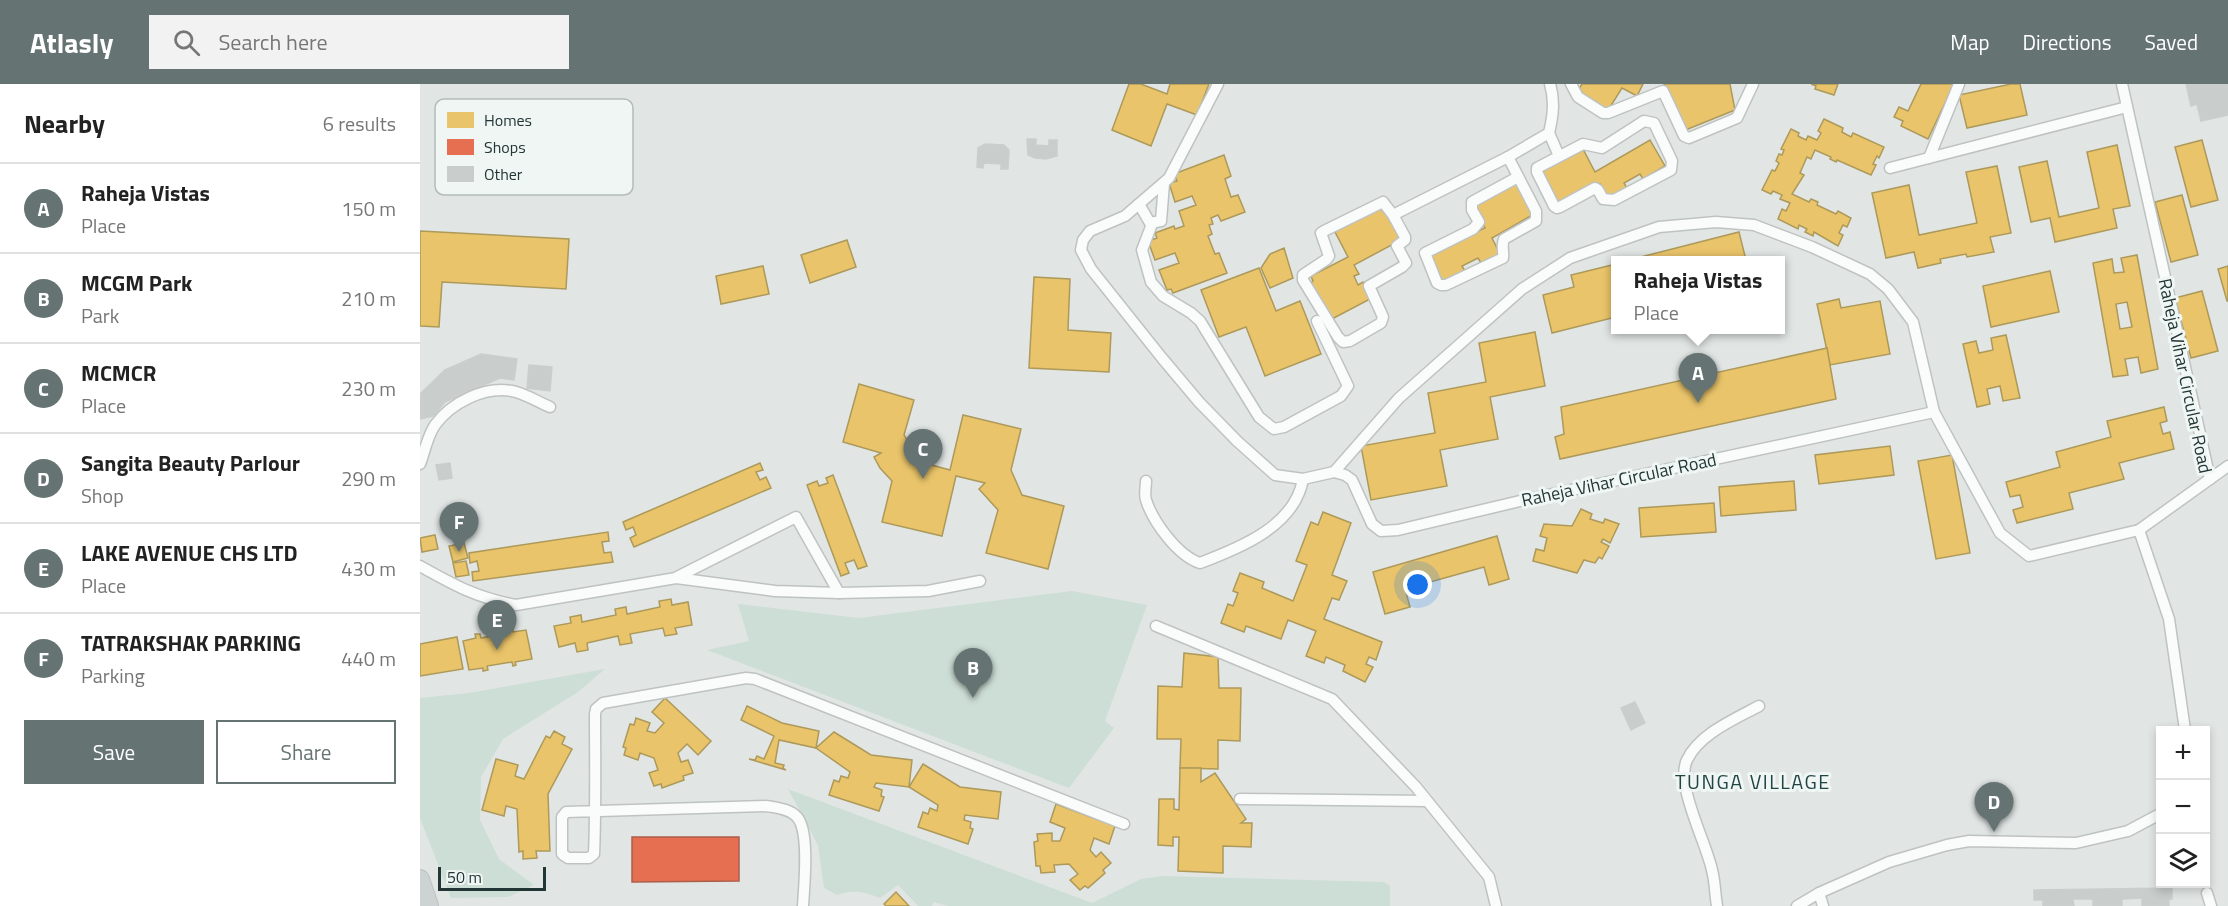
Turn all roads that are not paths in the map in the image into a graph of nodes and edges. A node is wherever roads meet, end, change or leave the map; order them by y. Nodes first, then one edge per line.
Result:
1 (1218, 84) edge
2 (1550, 84) edge
3 (1571, 84) edge
4 (1753, 84) edge
5 (1959, 84) edge
6 (2122, 84) edge
7 (2127, 107) junction
8 (1549, 133) junction
9 (1559, 156) junction
10 (1508, 157) junction
11 (1929, 158) junction
12 (1890, 168) dead end
13 (1518, 177) junction
14 (1164, 183) junction
15 (1139, 204) junction
16 (1393, 215) junction
17 (1152, 224) junction
18 (1317, 321) dead end
19 (550, 407) dead end
20 (1934, 412) junction
21 (420, 464) edge
22 (2228, 466) edge
23 (1334, 472) junction
24 (1303, 478) junction
25 (2210, 479) junction
26 (1146, 481) dead end
27 (2139, 530) junction
28 (420, 566) edge
29 (676, 578) junction
30 (981, 581) dead end
31 (839, 593) junction
32 (1156, 626) dead end
33 (1759, 706) dead end
34 (2184, 726) edge
35 (1240, 799) dead end
36 (1427, 801) junction
37 (595, 811) junction
38 (2156, 816) edge
39 (1124, 824) dead end
40 (420, 879) edge
41 (1819, 893) junction
42 (2207, 893) dead end
43 (429, 906) edge
44 (803, 906) edge
45 (1496, 906) edge
46 (1717, 906) edge
47 (1797, 906) edge
48 (1823, 906) edge
49 (2211, 906) edge

1 - 14 street
2 - 8 street
3 - 4 street
5 - 11 street
6 - 7 street, Raheja Vihar Circular Road
7 - 11 street
7 - 25 street, Raheja Vihar Circular Road
8 - 9 street
8 - 10 street
9 - 9 street
10 - 13 street
10 - 16 street
11 - 12 street
13 - 13 street
14 - 15 street
14 - 17 street
15 - 17 street
15 - 24 street
16 - 16 street
17 - 18 street
19 - 21 street
20 - 23 street, Raheja Vihar Circular Road
20 - 23 street, Raheja Vihar Circular Road
20 - 27 street, Raheja Vihar Circular Road
22 - 25 street
23 - 24 street
24 - 26 street
25 - 27 street, Raheja Vihar Circular Road
27 - 34 street
28 - 29 street
29 - 31 street
29 - 31 street
30 - 31 street
32 - 36 street
33 - 46 street
35 - 36 street
36 - 45 street
37 - 37 street
37 - 39 street
37 - 44 street
38 - 41 street
40 - 43 main road
41 - 47 street
41 - 48 street
42 - 49 street

